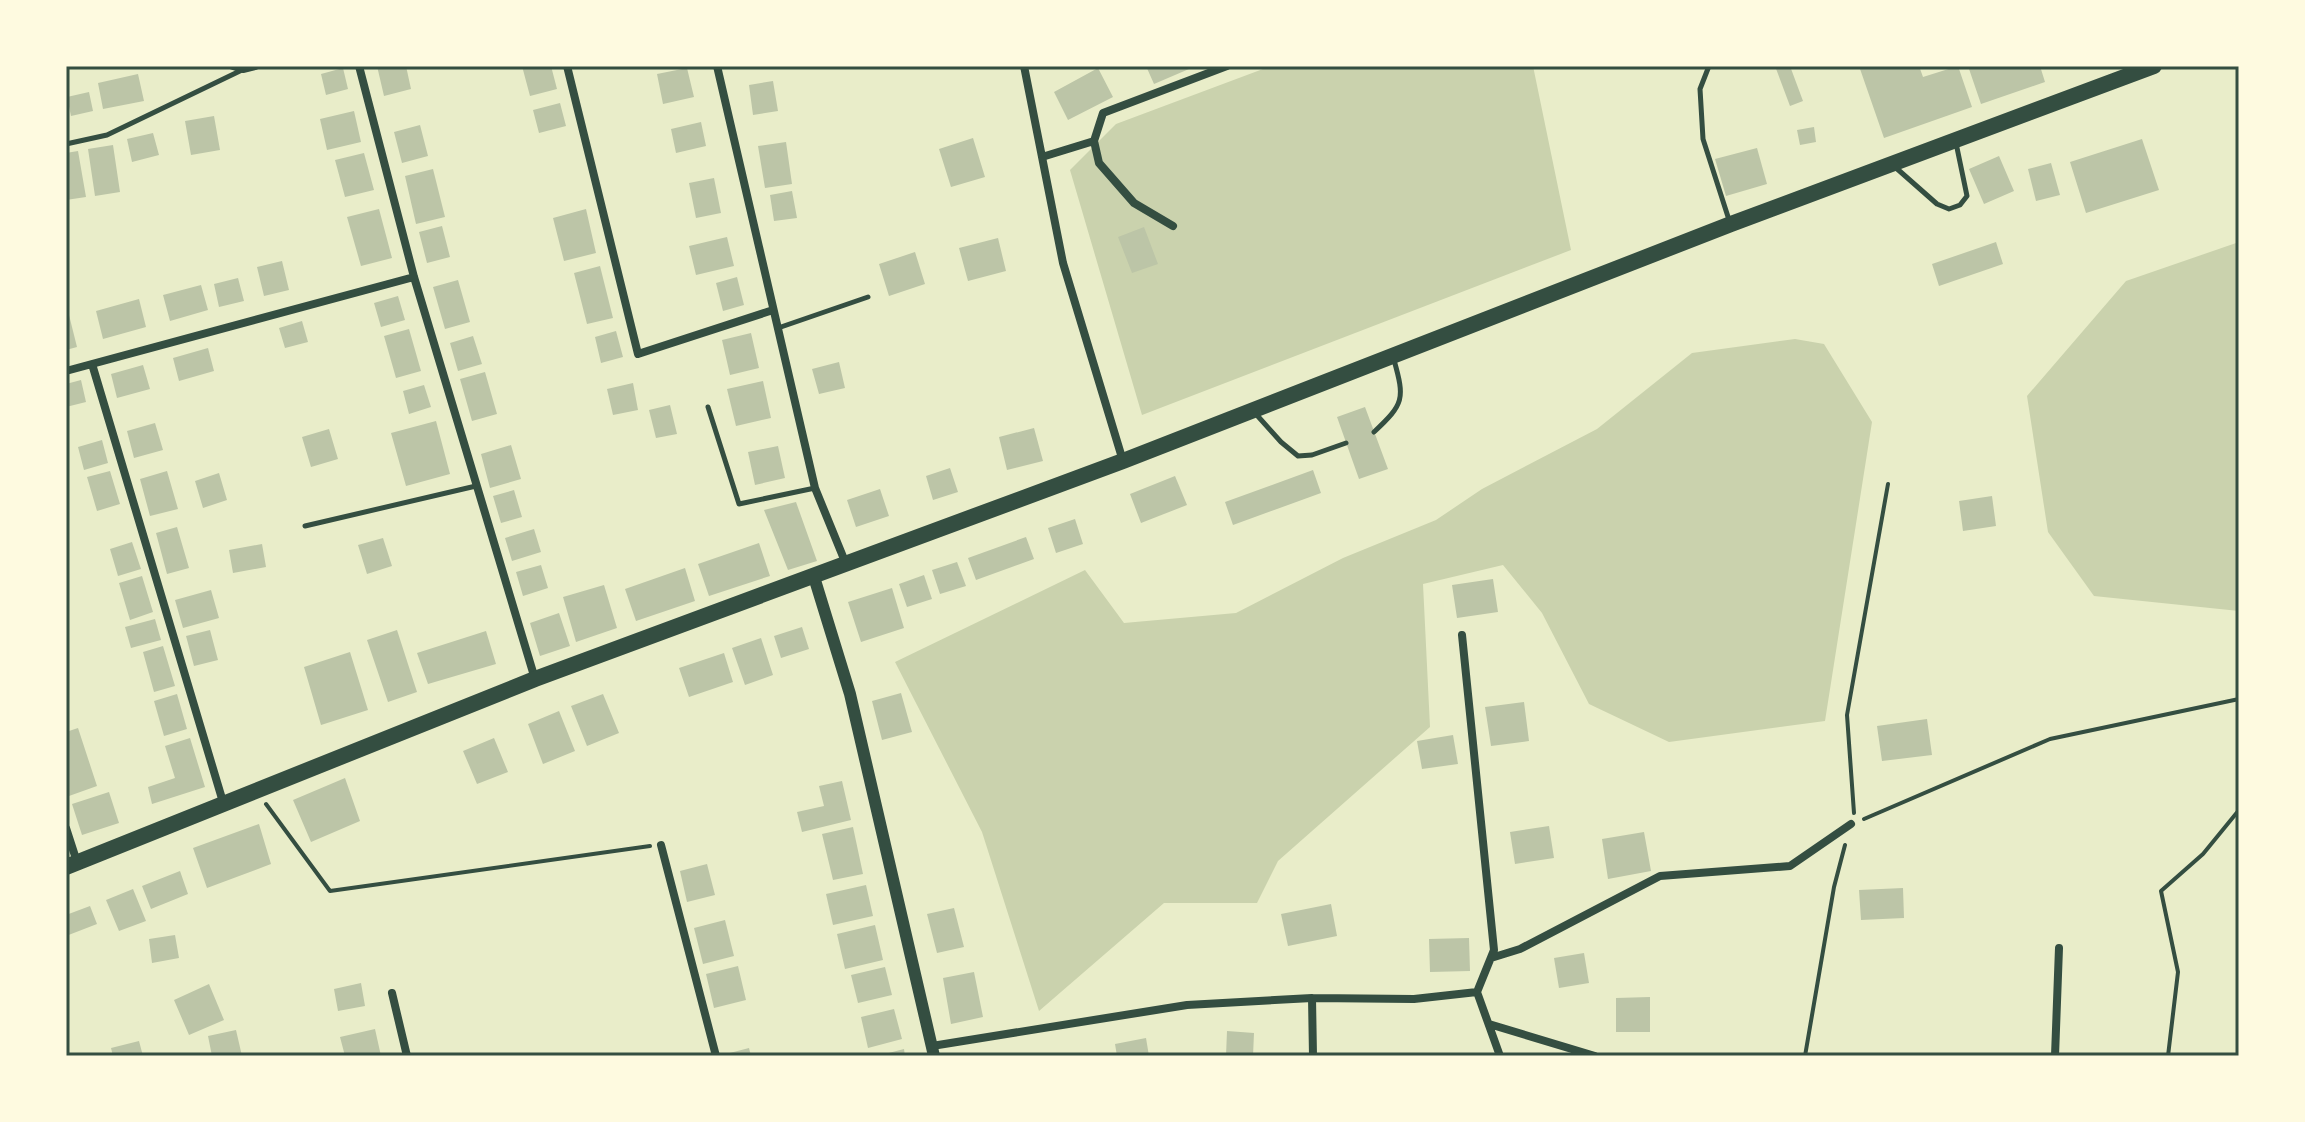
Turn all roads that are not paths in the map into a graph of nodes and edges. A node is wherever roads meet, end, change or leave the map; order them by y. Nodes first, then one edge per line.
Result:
1 (255, 66) edge
2 (359, 66) edge
3 (567, 66) edge
4 (717, 66) edge
5 (1024, 66) edge
6 (1227, 66) edge
7 (1709, 66) edge
8 (2154, 66) edge
9 (238, 68) edge
10 (1954, 139) junction
11 (1094, 141) junction
12 (66, 144) edge
13 (1042, 157) junction
14 (1890, 163) junction
15 (1731, 224) junction
16 (1173, 226) dead end
17 (414, 277) junction
18 (868, 297) dead end
19 (773, 310) junction
20 (778, 328) junction
21 (1393, 355) junction
22 (92, 364) junction
23 (66, 371) edge
24 (708, 407) dead end
25 (1253, 410) junction
26 (1374, 432) dead end
27 (1346, 443) dead end
28 (1123, 461) junction
29 (476, 486) junction
30 (815, 488) junction
31 (305, 526) dead end
32 (846, 564) junction
33 (814, 577) junction
34 (1462, 635) dead end
35 (535, 679) junction
36 (223, 802) junction
37 (1851, 824) road end
38 (66, 828) edge
39 (661, 845) road end
40 (72, 865) edge
41 (2059, 948) dead end
42 (1491, 958) junction
43 (1477, 992) junction
44 (392, 993) dead end
45 (1312, 998) junction
46 (1489, 1024) junction
47 (933, 1051) edge
48 (407, 1056) edge
49 (716, 1056) edge
50 (1313, 1056) edge
51 (1500, 1056) edge
52 (1595, 1056) edge
53 (2055, 1056) edge

1 - 9 street
2 - 17 street
3 - 19 street
4 - 19 street
5 - 13 street
6 - 11 street
7 - 15 lane
8 - 10 highway
9 - 12 lane
10 - 14 highway
10 - 14 lane
11 - 13 street
11 - 16 street
13 - 28 street
14 - 15 highway
15 - 21 highway
17 - 22 street
17 - 29 street
18 - 20 lane
19 - 20 street
20 - 30 street
21 - 25 highway
21 - 26 lane
22 - 23 street
22 - 36 street
24 - 30 lane
25 - 27 lane
25 - 28 highway
28 - 32 highway
29 - 31 lane
29 - 35 street
30 - 32 street
32 - 33 highway
33 - 35 highway
33 - 47 street
34 - 42 street
35 - 36 highway
36 - 40 highway
37 - 42 street
38 - 40 street
39 - 49 street
41 - 53 street
42 - 43 street
43 - 45 street
43 - 46 street
44 - 48 street
45 - 47 street
45 - 50 street
46 - 51 street
46 - 52 street

